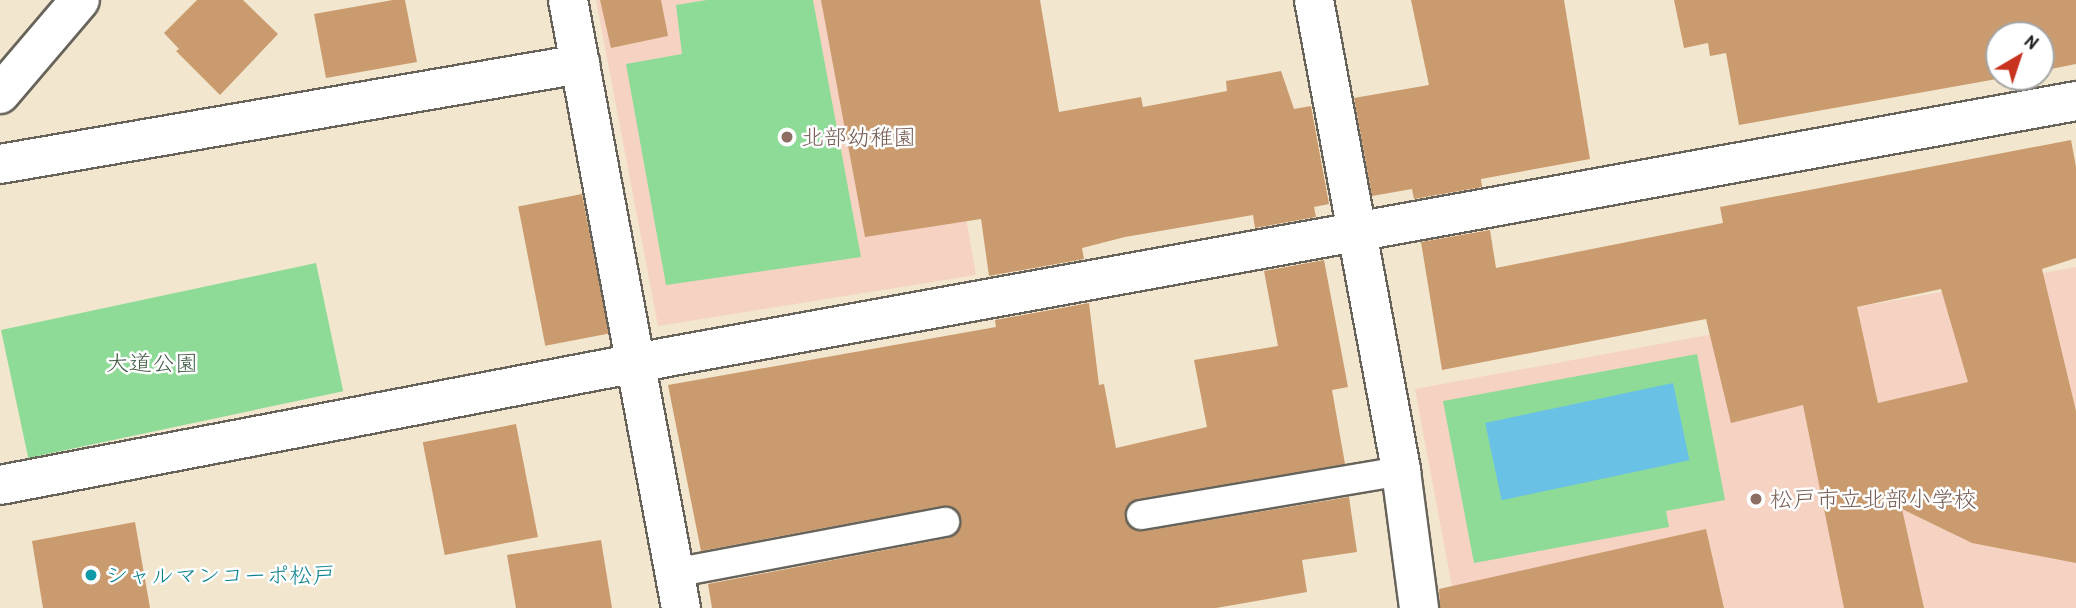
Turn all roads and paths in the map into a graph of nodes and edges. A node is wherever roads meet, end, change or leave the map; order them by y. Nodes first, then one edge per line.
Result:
1 (80, 0) edge
2 (568, 0) edge
3 (1314, 0) edge
4 (580, 64) junction
5 (0, 94) edge
6 (2076, 101) edge
7 (0, 164) edge
8 (1354, 235) junction
9 (638, 363) junction
10 (1401, 471) junction
11 (0, 485) edge
12 (1141, 515) dead end
13 (945, 522) dead end
14 (677, 590) edge
15 (1419, 608) edge

1 - 5 street
2 - 4 street
3 - 8 street
4 - 7 street
4 - 9 street
6 - 8 street
8 - 9 street
8 - 10 street
9 - 11 street
9 - 14 street
10 - 12 lane
10 - 15 street
13 - 14 lane

